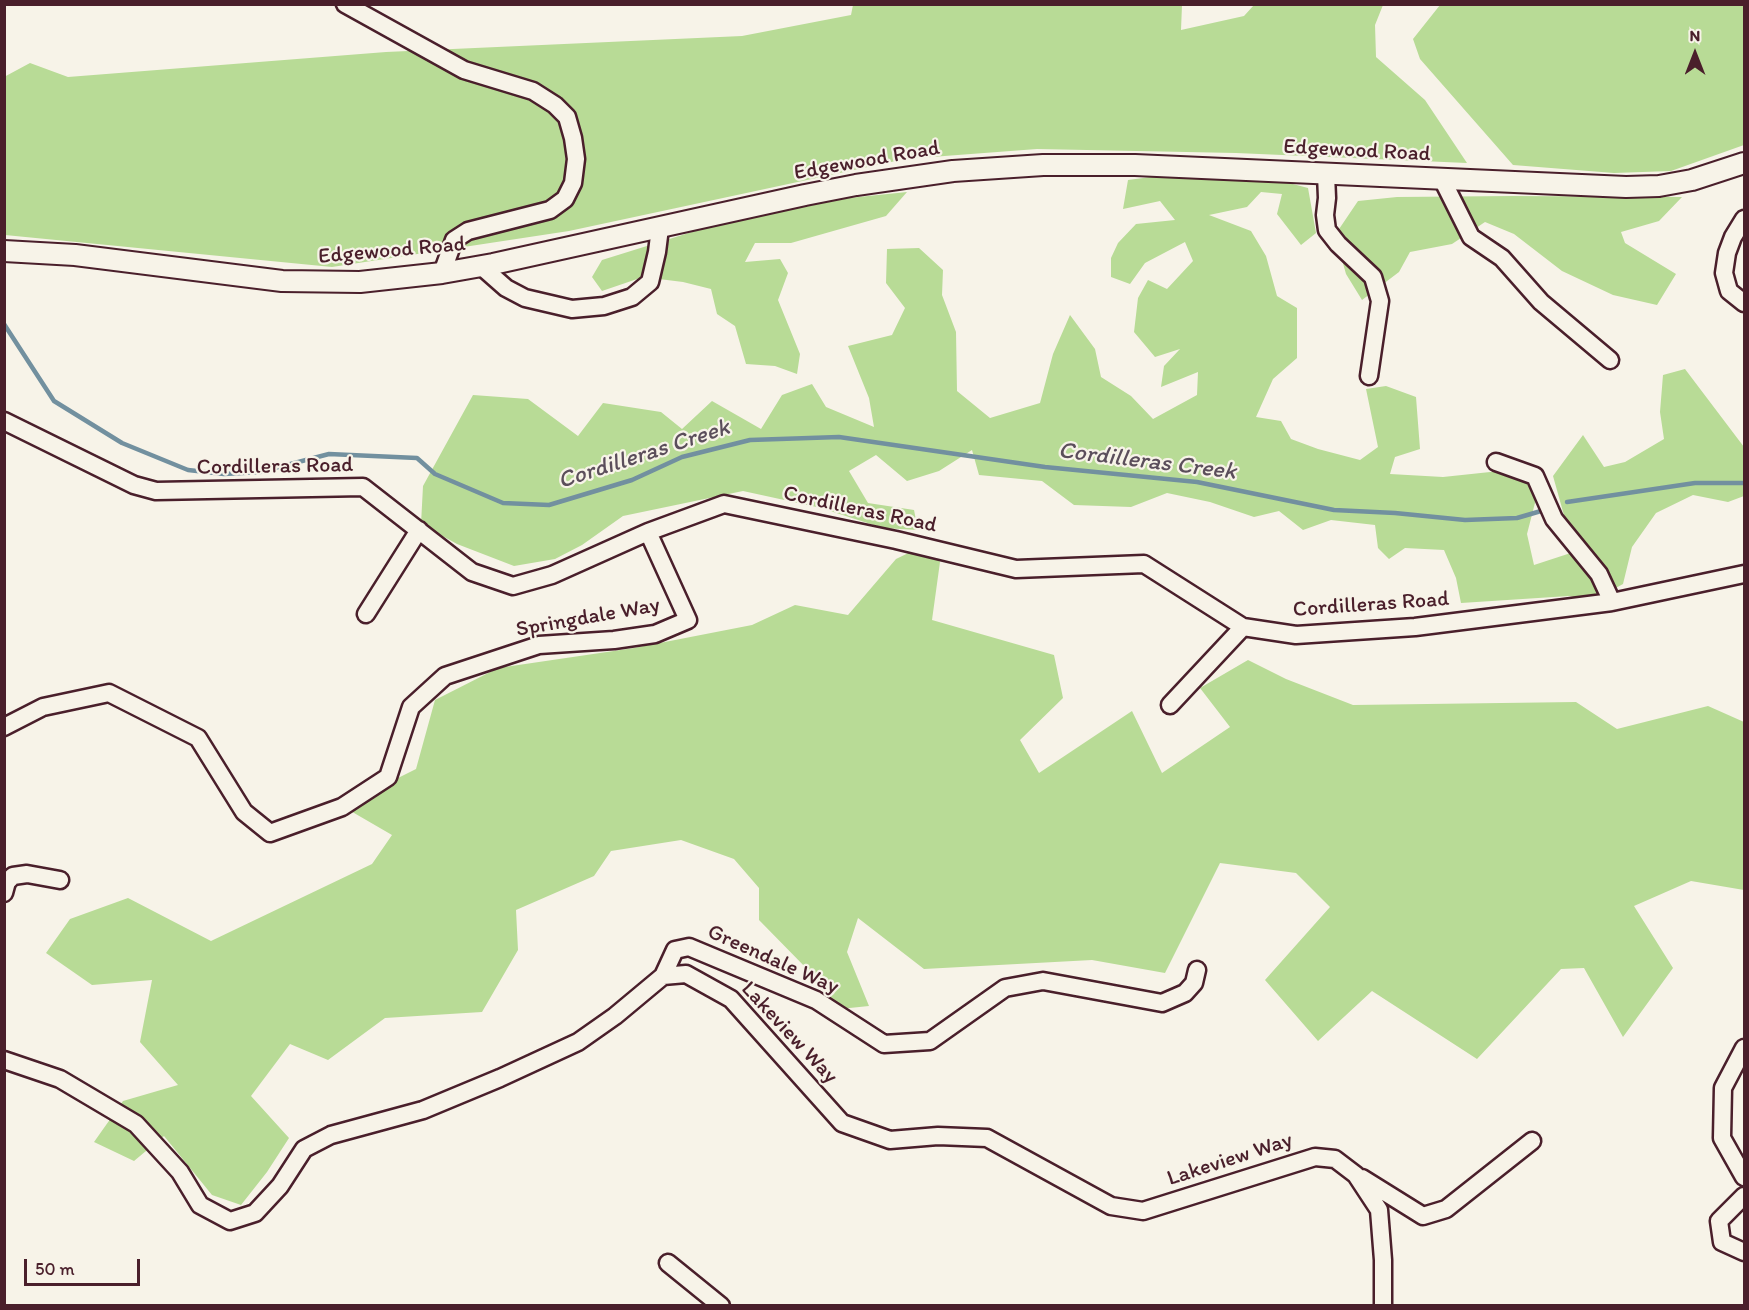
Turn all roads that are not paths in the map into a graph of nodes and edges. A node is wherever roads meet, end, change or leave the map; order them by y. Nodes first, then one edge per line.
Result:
1 (345, 4) edge
2 (1744, 163) edge
3 (1326, 174) junction
4 (1442, 179) junction
5 (1744, 219) edge
6 (660, 228) junction
7 (4, 251) edge
8 (481, 266) junction
9 (442, 273) junction
10 (1744, 303) edge
11 (1610, 360) dead end
12 (1368, 376) dead end
13 (4, 421) edge
14 (1496, 462) dead end
15 (419, 530) junction
16 (648, 532) junction
17 (1744, 574) edge
18 (1612, 602) junction
19 (366, 615) dead end
20 (1243, 627) junction
21 (1170, 705) dead end
22 (4, 727) edge
23 (60, 880) dead end
24 (4, 892) edge
25 (1197, 970) dead end
26 (663, 976) junction
27 (1744, 1048) edge
28 (4, 1060) edge
29 (1532, 1140) dead end
30 (1356, 1174) junction
31 (1744, 1177) edge
32 (1744, 1196) edge
33 (1744, 1252) edge
34 (668, 1263) dead end
35 (721, 1305) edge
36 (1383, 1305) edge

1 - 9 street
2 - 4 main road, Edgewood Road
3 - 4 main road, Edgewood Road
3 - 6 main road, Edgewood Road
3 - 12 street
4 - 11 street
5 - 10 street
6 - 8 main road, Edgewood Road
6 - 8 street
7 - 9 main road, Edgewood Road
8 - 9 main road, Edgewood Road
13 - 15 street, Cordilleras Road
14 - 18 street
15 - 16 street, Cordilleras Road
15 - 19 street
16 - 20 street, Cordilleras Road
16 - 22 street, Springdale Way
17 - 18 street, Cordilleras Road
18 - 20 street, Cordilleras Road
20 - 21 street
23 - 24 street
25 - 26 street, Greendale Way
26 - 28 street
26 - 30 street, Lakeview Way
27 - 31 street
29 - 30 street
30 - 36 street, Lakeview Way
32 - 33 street
34 - 35 street

